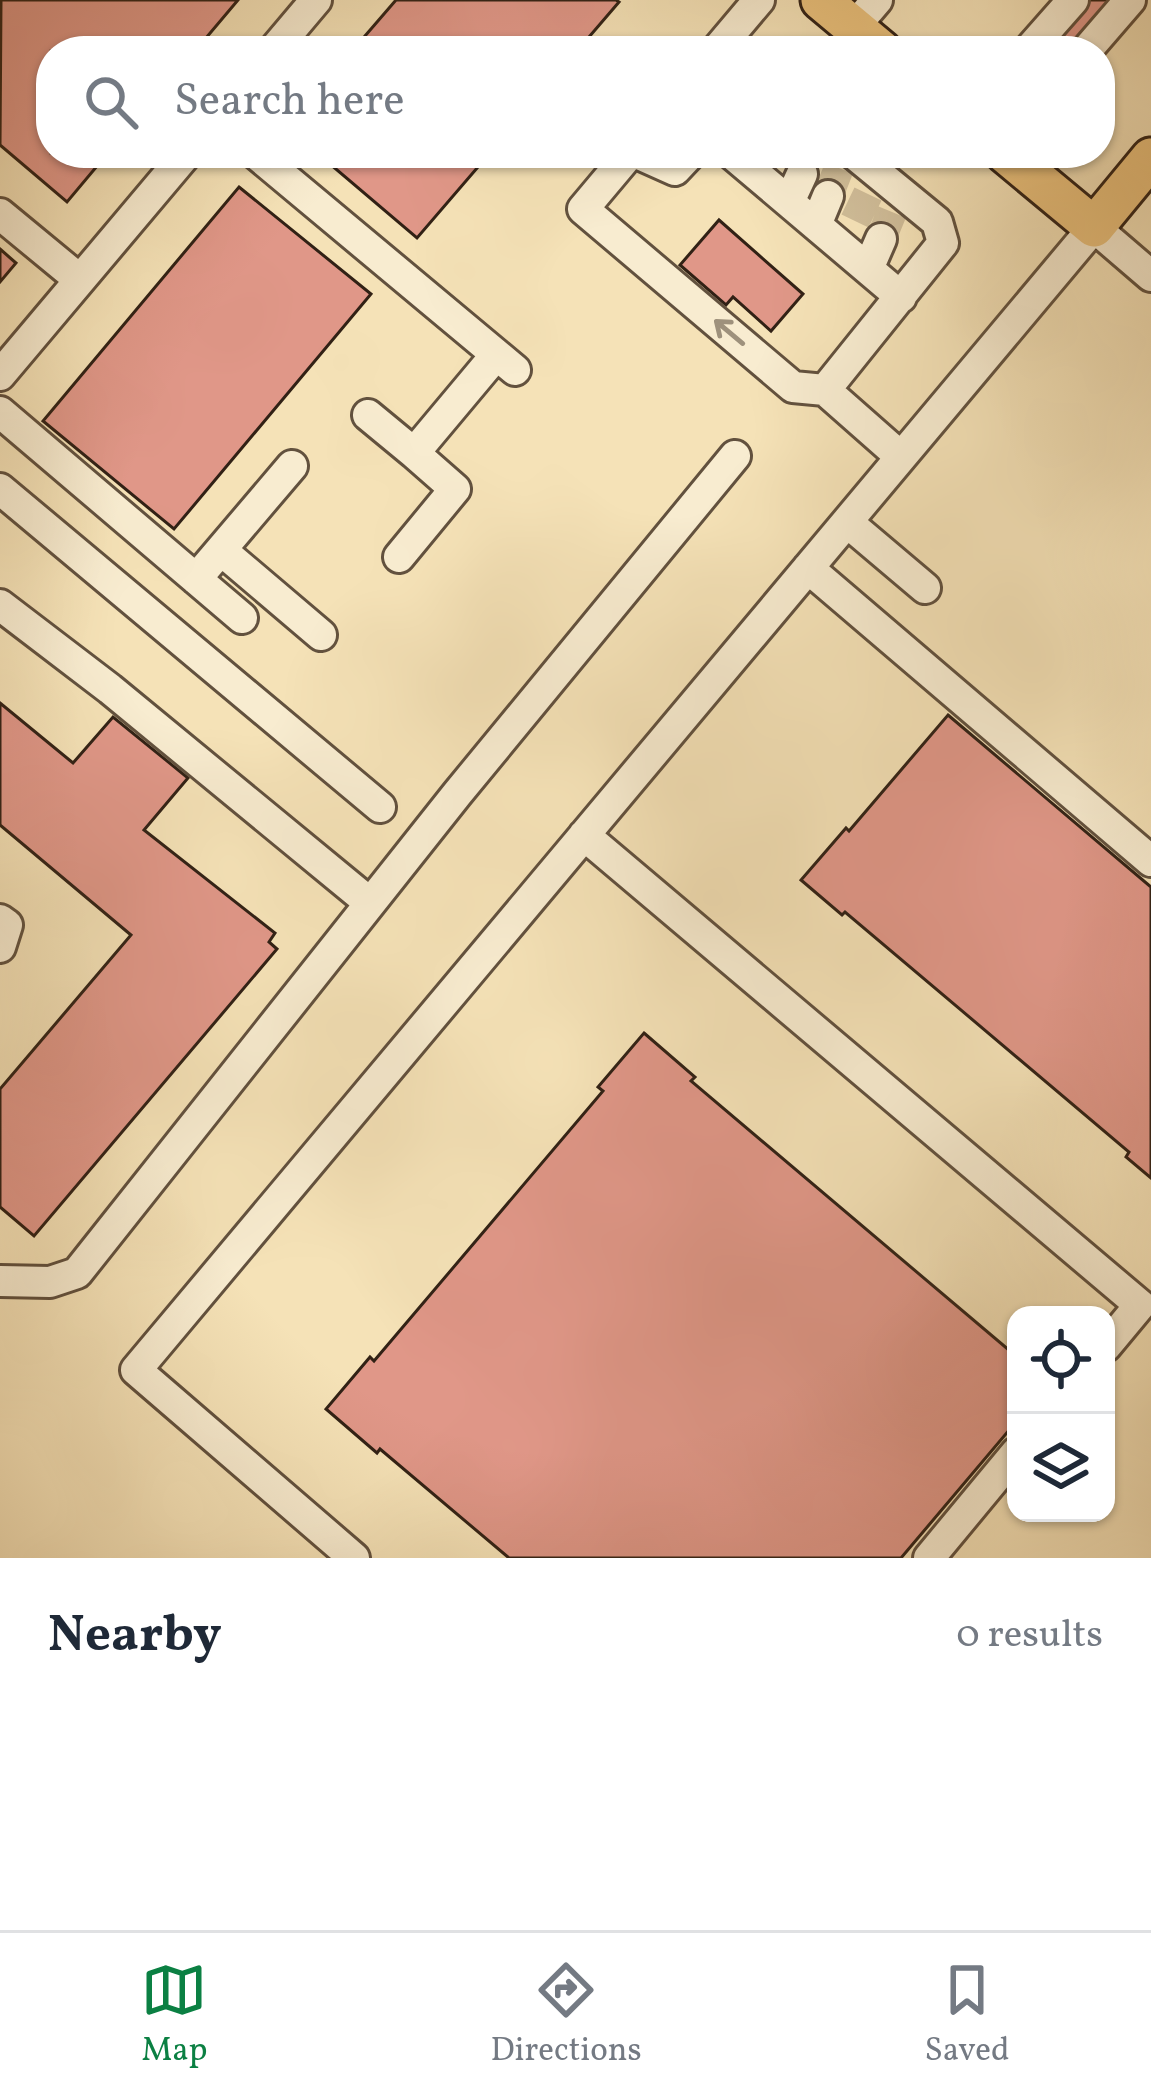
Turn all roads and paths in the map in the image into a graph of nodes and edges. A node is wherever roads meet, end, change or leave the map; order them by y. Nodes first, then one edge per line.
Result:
1 (316, 0) edge
2 (759, 0) edge
3 (821, 0) edge
4 (1073, 0) edge
5 (1130, 0) edge
6 (871, 26) edge
7 (286, 36) edge
8 (733, 36) edge
9 (1041, 36) edge
10 (1099, 36) edge
11 (1151, 158) edge
12 (174, 168) edge
13 (273, 168) edge
14 (620, 168) edge
15 (770, 168) edge
16 (842, 168) edge
17 (1024, 168) edge
18 (874, 211) junction
19 (0, 214) edge
20 (816, 225) junction
21 (1094, 227) junction
22 (1151, 276) edge
23 (80, 280) junction
24 (901, 297) junction
25 (0, 375) edge
26 (825, 390) junction
27 (0, 412) edge
28 (368, 415) dead end
29 (413, 453) junction
30 (736, 456) dead end
31 (902, 457) junction
32 (292, 466) dead end
33 (0, 489) edge
34 (847, 522) junction
35 (221, 550) junction
36 (399, 556) dead end
37 (808, 568) junction
38 (196, 579) junction
39 (925, 588) dead end
40 (0, 605) edge
41 (242, 618) dead end
42 (321, 635) dead end
43 (380, 807) dead end
44 (584, 835) junction
45 (1151, 861) edge
46 (370, 903) junction
47 (0, 920) edge
48 (0, 947) edge
49 (0, 1281) edge
50 (1146, 1298) edge
51 (1115, 1335) edge
52 (1007, 1465) edge
53 (354, 1558) edge
54 (929, 1558) edge

1 - 7 street
2 - 8 street
3 - 6 main road
4 - 9 street
5 - 10 street
11 - 21 main road
12 - 23 street
13 - 29 street
26 -> 14 street
15 - 20 street
16 - 18 street
16 - 20 street
17 - 21 main road
18 - 20 street
18 - 24 street
18 - 24 street
19 - 23 street
21 - 22 street
21 - 31 street
23 - 25 street
24 - 26 street
26 - 31 street
27 - 38 street
28 - 29 street
29 - 36 street
30 - 46 street
31 - 34 street
32 - 35 street
33 - 43 street
34 - 37 street
34 - 39 street
35 - 38 street
35 - 42 street
37 - 44 street
37 - 45 street
38 - 41 street
40 - 46 street
44 - 50 street
44 - 53 street
46 - 49 street
47 - 48 street
50 - 51 street
52 - 54 street

